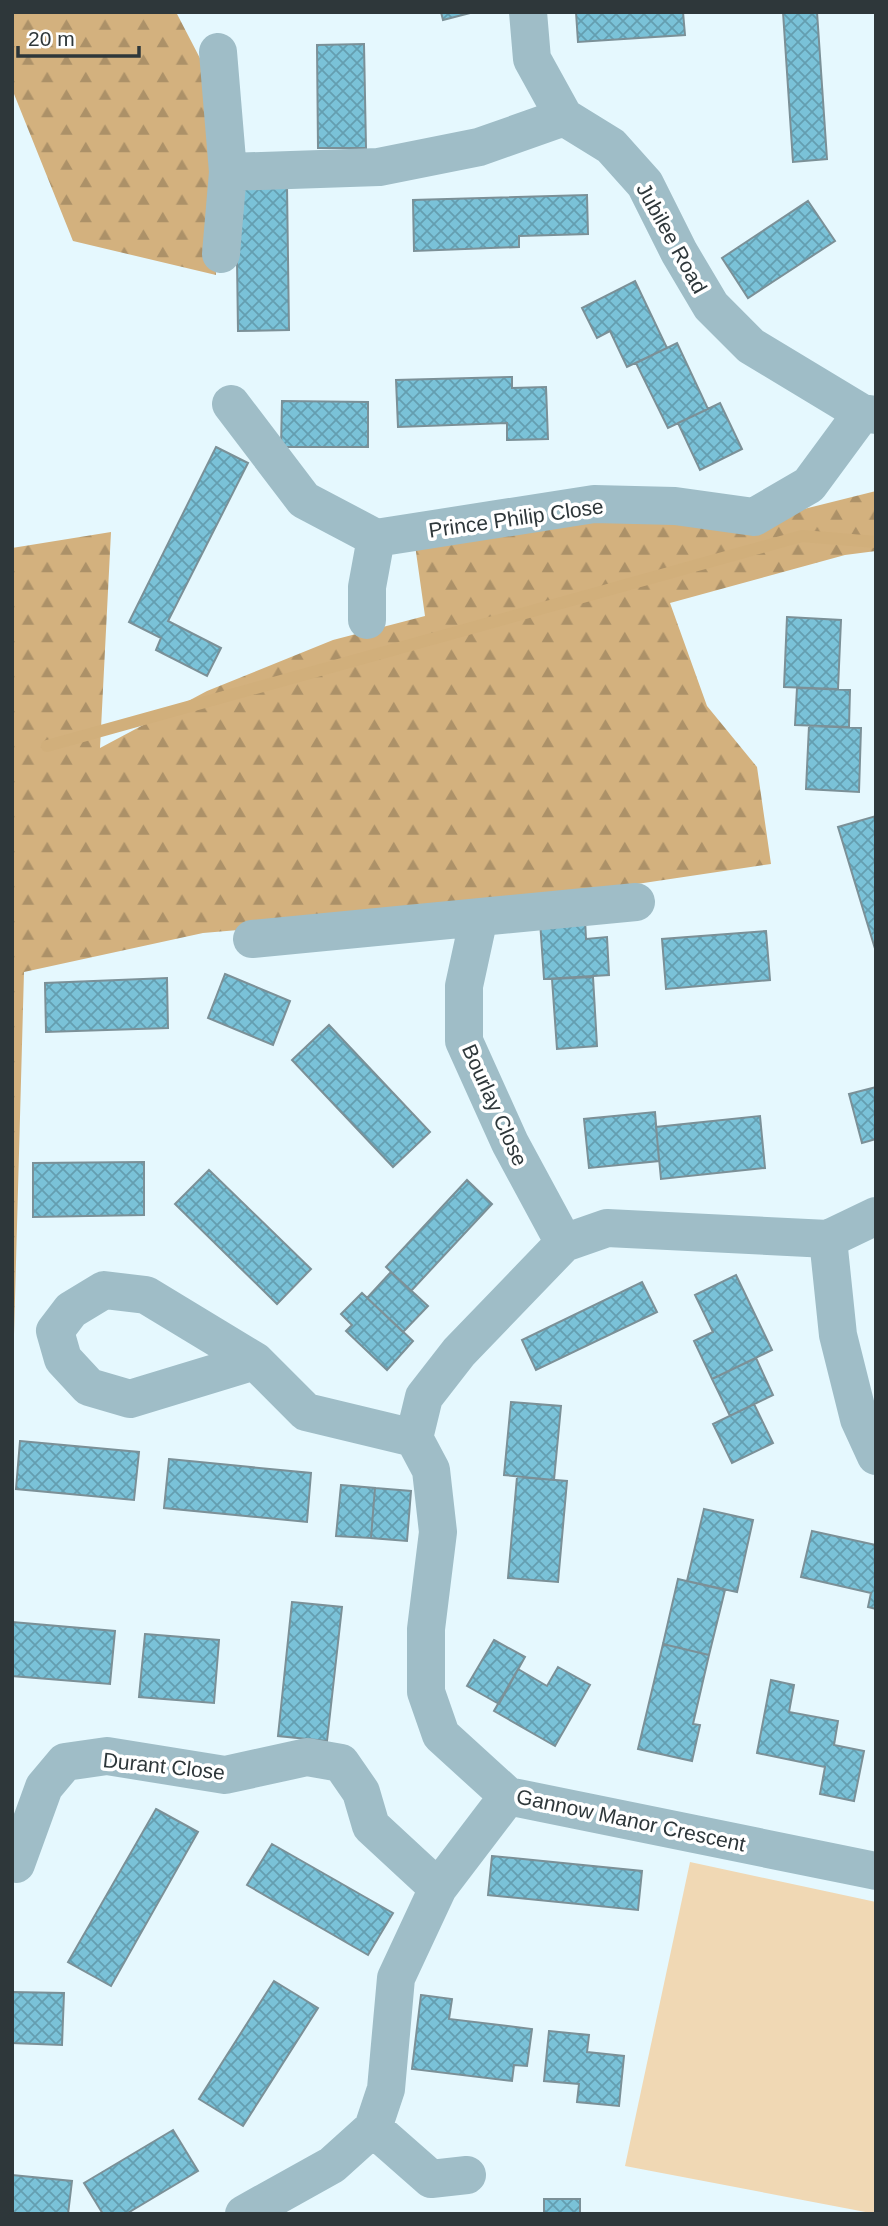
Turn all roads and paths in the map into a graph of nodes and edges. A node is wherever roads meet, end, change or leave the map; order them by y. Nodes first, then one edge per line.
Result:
1 (528, 12) edge
2 (218, 52) dead end
3 (564, 117) junction
4 (228, 172) junction
5 (221, 254) dead end
6 (231, 404) dead end
7 (869, 414) edge
8 (376, 538) junction
9 (367, 620) dead end
10 (636, 902) dead end
11 (479, 917) junction
12 (252, 939) dead end
13 (876, 1216) edge
14 (828, 1239) junction
15 (564, 1243) junction
16 (255, 1361) dead end
17 (414, 1438) junction
18 (876, 1456) edge
19 (508, 1796) junction
20 (16, 1864) dead end
21 (876, 1871) edge
22 (438, 1888) junction
23 (373, 2128) junction
24 (467, 2175) dead end
25 (244, 2214) edge

1 - 3 street
2 - 4 street
3 - 4 street
3 - 7 street, Jubilee Road
4 - 5 street
6 - 8 street
7 - 8 street, Prince Philip Close
8 - 9 street
10 - 11 street
11 - 12 street
11 - 15 street, Bourlay Close
13 - 14 street
14 - 15 street
14 - 18 street
15 - 17 street
16 - 17 street
17 - 19 street, Gannow Manor Crescent
19 - 21 street, Gannow Manor Crescent
19 - 22 street
20 - 22 street, Durant Close
22 - 23 street
23 - 24 street
23 - 25 street

